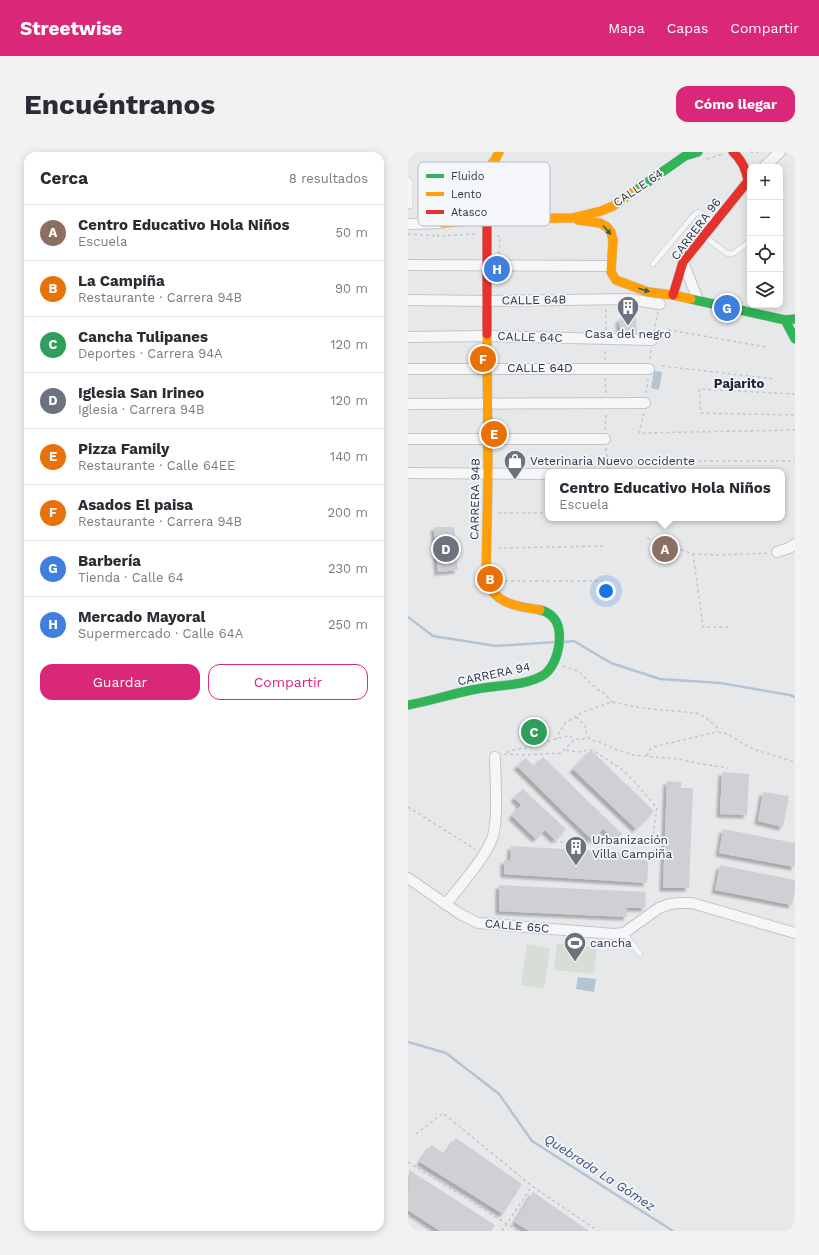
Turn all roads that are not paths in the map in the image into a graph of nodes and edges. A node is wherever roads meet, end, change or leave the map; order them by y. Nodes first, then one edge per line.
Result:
1 (500, 152) edge
2 (698, 152) edge
3 (780, 152) edge
4 (729, 153) edge
5 (494, 162) edge
6 (767, 164) edge
7 (747, 172) edge
8 (408, 180) edge
9 (747, 183) edge
10 (410, 206) dead end
11 (550, 218) edge
12 (572, 218) junction
13 (715, 223) junction
14 (408, 224) edge
15 (418, 224) edge
16 (487, 226) edge
17 (704, 236) junction
18 (747, 243) edge
19 (683, 262) junction
20 (653, 264) dead end
21 (408, 265) edge
22 (487, 265) junction
23 (606, 266) dead end
24 (673, 295) junction
25 (408, 300) edge
26 (698, 300) junction
27 (487, 301) junction
28 (660, 304) dead end
29 (795, 319) edge
30 (785, 320) junction
31 (408, 336) edge
32 (487, 336) junction
33 (795, 339) edge
34 (652, 340) dead end
35 (487, 368) junction
36 (408, 369) edge
37 (649, 369) dead end
38 (645, 403) dead end
39 (408, 404) edge
40 (488, 404) junction
41 (408, 439) edge
42 (488, 439) junction
43 (605, 439) dead end
44 (488, 473) junction
45 (408, 474) edge
46 (545, 474) edge
47 (795, 544) edge
48 (777, 552) road end
49 (557, 653) joint
50 (408, 705) edge
51 (495, 757) road end
52 (408, 878) edge
53 (446, 904) junction
54 (624, 932) junction
55 (795, 933) edge
56 (640, 954) dead end

1 - 5 street
2 - 12 street, CALLE 64
3 - 6 street
4 - 7 street
8 - 10 lane
9 - 13 street, CARRERA 96
11 - 12 street, CALLE 64
12 -> 24 street
13 - 17 street, CARRERA 96
13 - 20 lane
14 - 15 street, CALLE 64
16 - 22 street, CARRERA 94B
17 - 18 lane
17 - 19 street, CARRERA 96
19 - 24 street, CARRERA 96
19 - 26 street
21 - 22 street
22 - 23 street
22 - 27 street, CARRERA 94B
24 - 26 street
25 - 27 street, CALLE 64B
26 - 30 street
27 - 28 street, CALLE 64B
27 - 32 street, CARRERA 94B
29 - 30 street
30 - 33 street
31 - 32 street, CALLE 64C
32 - 34 street, CALLE 64C
32 - 35 street, CARRERA 94B
35 - 36 street, CALLE 64D
35 - 37 street, CALLE 64D
35 - 40 street, CARRERA 94B
38 - 40 street
39 - 40 street
40 - 42 street, CARRERA 94B
41 - 42 street
42 - 43 street
42 - 44 street, CARRERA 94B
44 - 45 street
44 - 46 street
44 - 49 street, CARRERA 94B
47 - 48 street
49 - 50 street, CARRERA 94
51 - 53 street
52 - 53 street, CALLE 65C
53 - 54 street, CALLE 65C
54 - 55 street
54 - 56 lane

